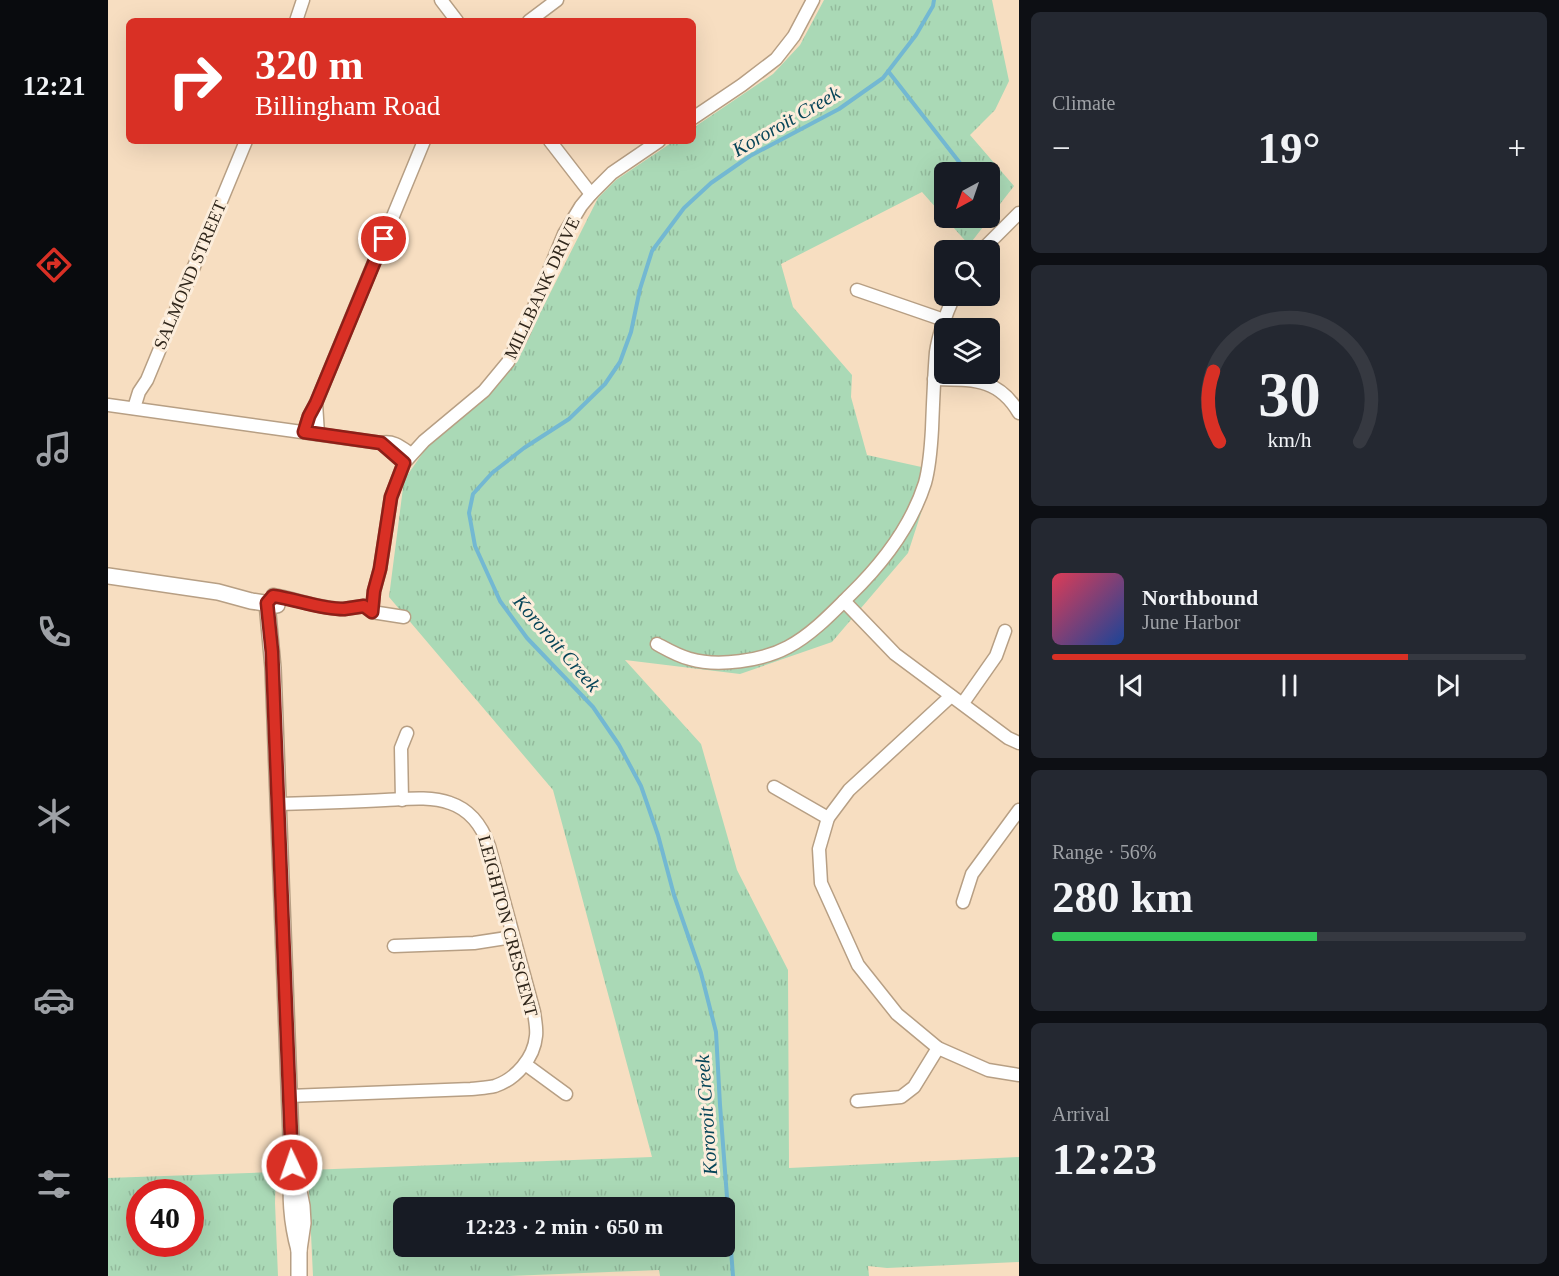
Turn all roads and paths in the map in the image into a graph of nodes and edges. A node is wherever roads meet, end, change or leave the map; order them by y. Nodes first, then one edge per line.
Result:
1 (303, 0) edge
2 (441, 0) edge
3 (557, 0) edge
4 (813, 0) edge
5 (297, 18) edge
6 (455, 18) edge
7 (533, 18) edge
8 (696, 116) edge
9 (245, 144) edge
10 (423, 144) edge
11 (552, 144) edge
12 (655, 144) edge
13 (591, 194) junction
14 (1019, 213) edge
15 (992, 240) edge
16 (857, 290) dead end
17 (938, 318) edge
18 (934, 379) edge
19 (990, 384) edge
20 (316, 403) junction
21 (108, 405) edge
22 (140, 409) junction
23 (1019, 413) edge
24 (304, 432) junction
25 (318, 434) junction
26 (408, 459) junction
27 (108, 576) edge
28 (272, 601) junction
29 (844, 601) junction
30 (376, 613) junction
31 (404, 617) dead end
32 (1005, 631) dead end
33 (657, 644) dead end
34 (951, 696) junction
35 (963, 703) junction
36 (407, 733) dead end
37 (1019, 743) edge
38 (774, 787) dead end
39 (402, 800) junction
40 (278, 804) junction
41 (1019, 810) edge
42 (828, 818) junction
43 (963, 902) dead end
44 (513, 937) junction
45 (394, 946) dead end
46 (938, 1048) junction
47 (525, 1064) junction
48 (1019, 1075) edge
49 (566, 1094) dead end
50 (289, 1096) junction
51 (857, 1101) dead end
52 (299, 1276) edge

1 - 5 street
2 - 6 street
3 - 7 street
4 - 8 street
9 - 22 street, SALMOND STREET
10 - 20 street
11 - 13 street
12 - 13 street, MILLBANK DRIVE
13 - 26 street, MILLBANK DRIVE
14 - 15 street
16 - 17 street
18 - 29 street
19 - 23 street
20 - 24 street
20 - 25 street
21 - 22 street
22 - 24 street
24 - 25 street
25 - 26 street
26 - 30 street, MILLBANK DRIVE
27 - 28 street
28 - 30 street
28 - 40 street
29 - 33 street
29 - 34 street
30 - 31 street
32 - 35 street
34 - 35 street
34 - 42 street
35 - 37 street
36 - 39 street
38 - 42 street
39 - 40 street, LEIGHTON CRESCENT
39 - 44 street, LEIGHTON CRESCENT
40 - 50 street
41 - 43 street
42 - 46 street
44 - 45 street
44 - 47 street, LEIGHTON CRESCENT
46 - 48 street
46 - 51 street
47 - 49 street
47 - 50 street, LEIGHTON CRESCENT
50 - 52 street

